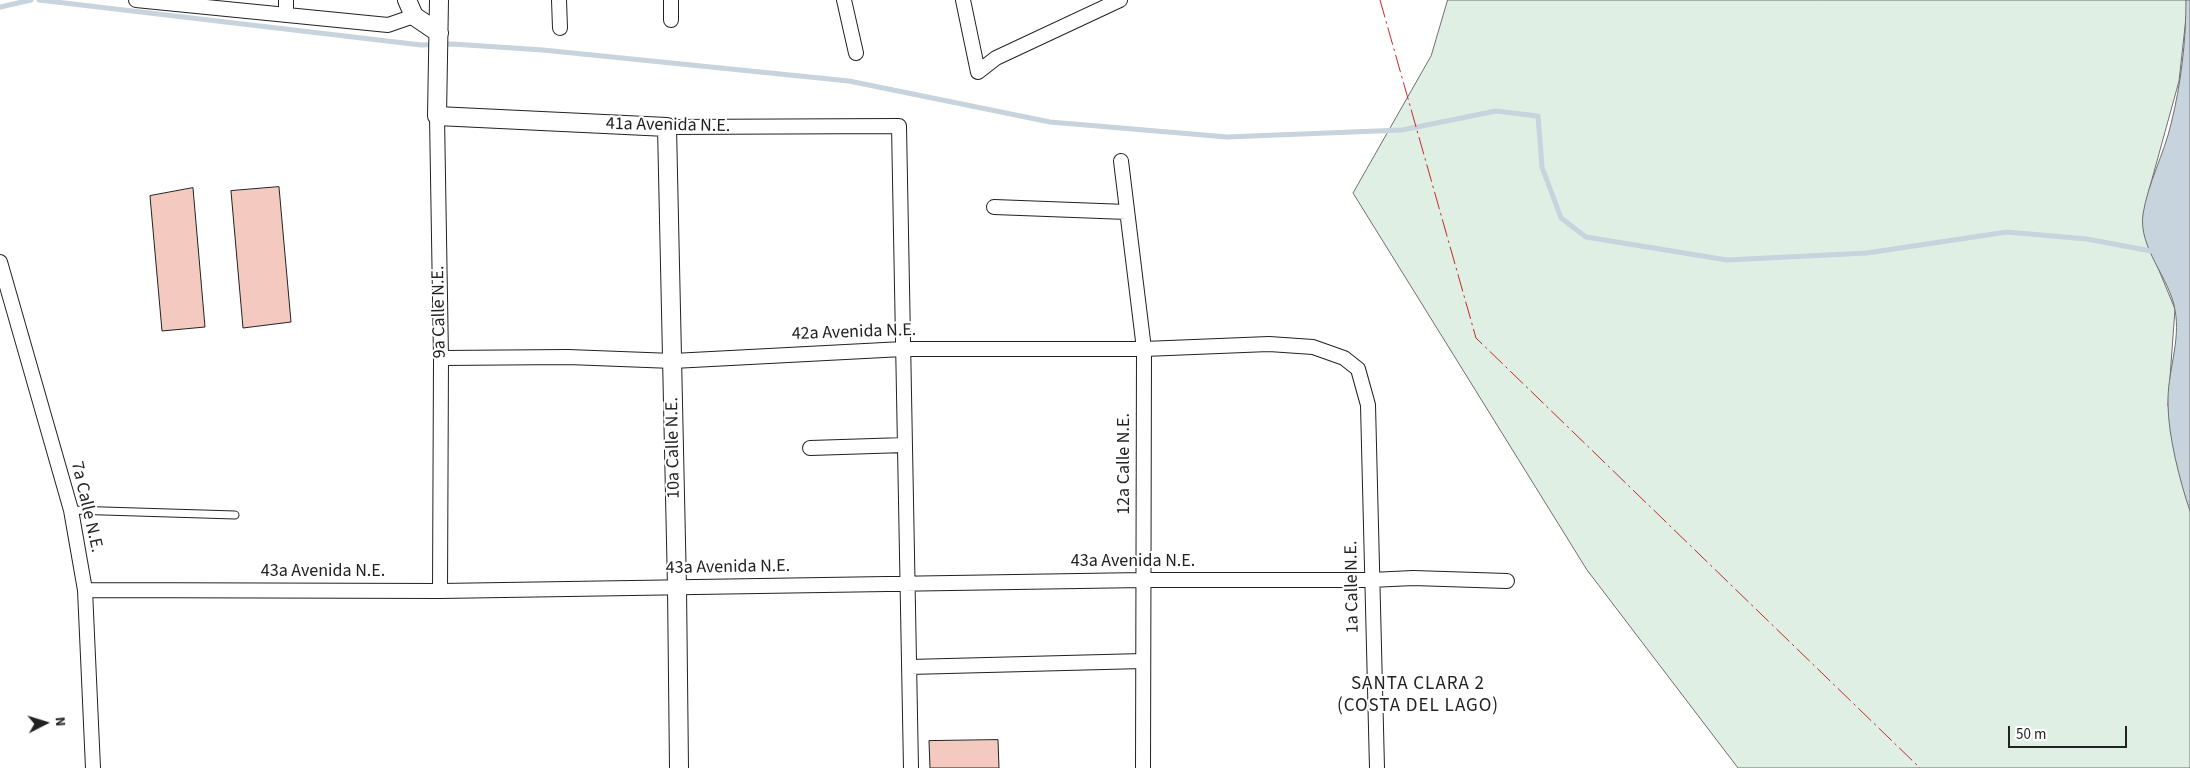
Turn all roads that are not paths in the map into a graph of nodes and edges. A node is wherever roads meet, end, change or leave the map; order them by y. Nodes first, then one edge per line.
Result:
1 (136, 0) edge
2 (286, 0) edge
3 (439, 0) edge
4 (559, 0) edge
5 (671, 0) edge
6 (844, 0) edge
7 (962, 0) edge
8 (1120, 0) edge
9 (178, 2) edge
10 (410, 8) edge
11 (286, 15) junction
12 (671, 20) dead end
13 (560, 28) dead end
14 (438, 40) junction
15 (856, 54) dead end
16 (437, 116) junction
17 (667, 127) junction
18 (1121, 161) dead end
19 (994, 207) dead end
20 (1127, 212) junction
21 (0, 262) edge
22 (1269, 344) joint
23 (904, 349) junction
24 (1144, 349) junction
25 (441, 358) junction
26 (672, 360) junction
27 (905, 445) junction
28 (810, 448) dead end
29 (71, 510) junction
30 (235, 515) dead end
31 (1143, 580) junction
32 (1371, 580) junction
33 (1506, 582) dead end
34 (907, 583) junction
35 (677, 587) junction
36 (85, 590) junction
37 (440, 591) junction
38 (1143, 661) junction
39 (909, 667) junction
40 (93, 768) edge
41 (678, 768) edge
42 (911, 768) edge
43 (1143, 768) edge
44 (1377, 768) edge

1 - 9 street
2 - 11 street
3 - 14 street, 9a Calle N.E.
4 - 13 street
5 - 12 street
6 - 15 street
7 - 8 street
9 - 11 street
10 - 11 street
10 - 14 street
14 - 16 street, 9a Calle N.E.
16 - 17 street, 41a Avenida N.E.
16 - 25 street, 9a Calle N.E.
17 - 23 street, 41a Avenida N.E.
17 - 26 street, 10a Calle N.E.
18 - 20 street, 12a Calle N.E.
19 - 20 street
20 - 24 street, 12a Calle N.E.
21 - 29 street, 7a Calle N.E.
22 - 24 street, 42a Avenida N.E.
22 - 32 street, 1a Calle N.E.
23 - 24 street, 42a Avenida N.E.
23 - 26 street, 42a Avenida N.E.
23 - 27 street
24 - 31 street, 12a Calle N.E.
25 - 26 street, 42a Avenida N.E.
25 - 37 street, 9a Calle N.E.
26 - 35 street, 10a Calle N.E.
27 - 28 street
27 - 34 street
29 - 30 lane
29 - 36 street, 7a Calle N.E.
31 - 32 street, 43a Avenida N.E.
31 - 34 street, 43a Avenida N.E.
31 - 38 street, 12a Calle N.E.
32 - 33 street, 43a Avenida N.E.
32 - 44 street, 1a Calle N.E.
34 - 35 street, 43a Avenida N.E.
34 - 39 street
35 - 37 street, 43a Avenida N.E.
35 - 41 street, 10a Calle N.E.
36 - 37 street, 43a Avenida N.E.
36 - 40 street, 7a Calle N.E.
38 - 39 street
38 - 43 street, 12a Calle N.E.
39 - 42 street

